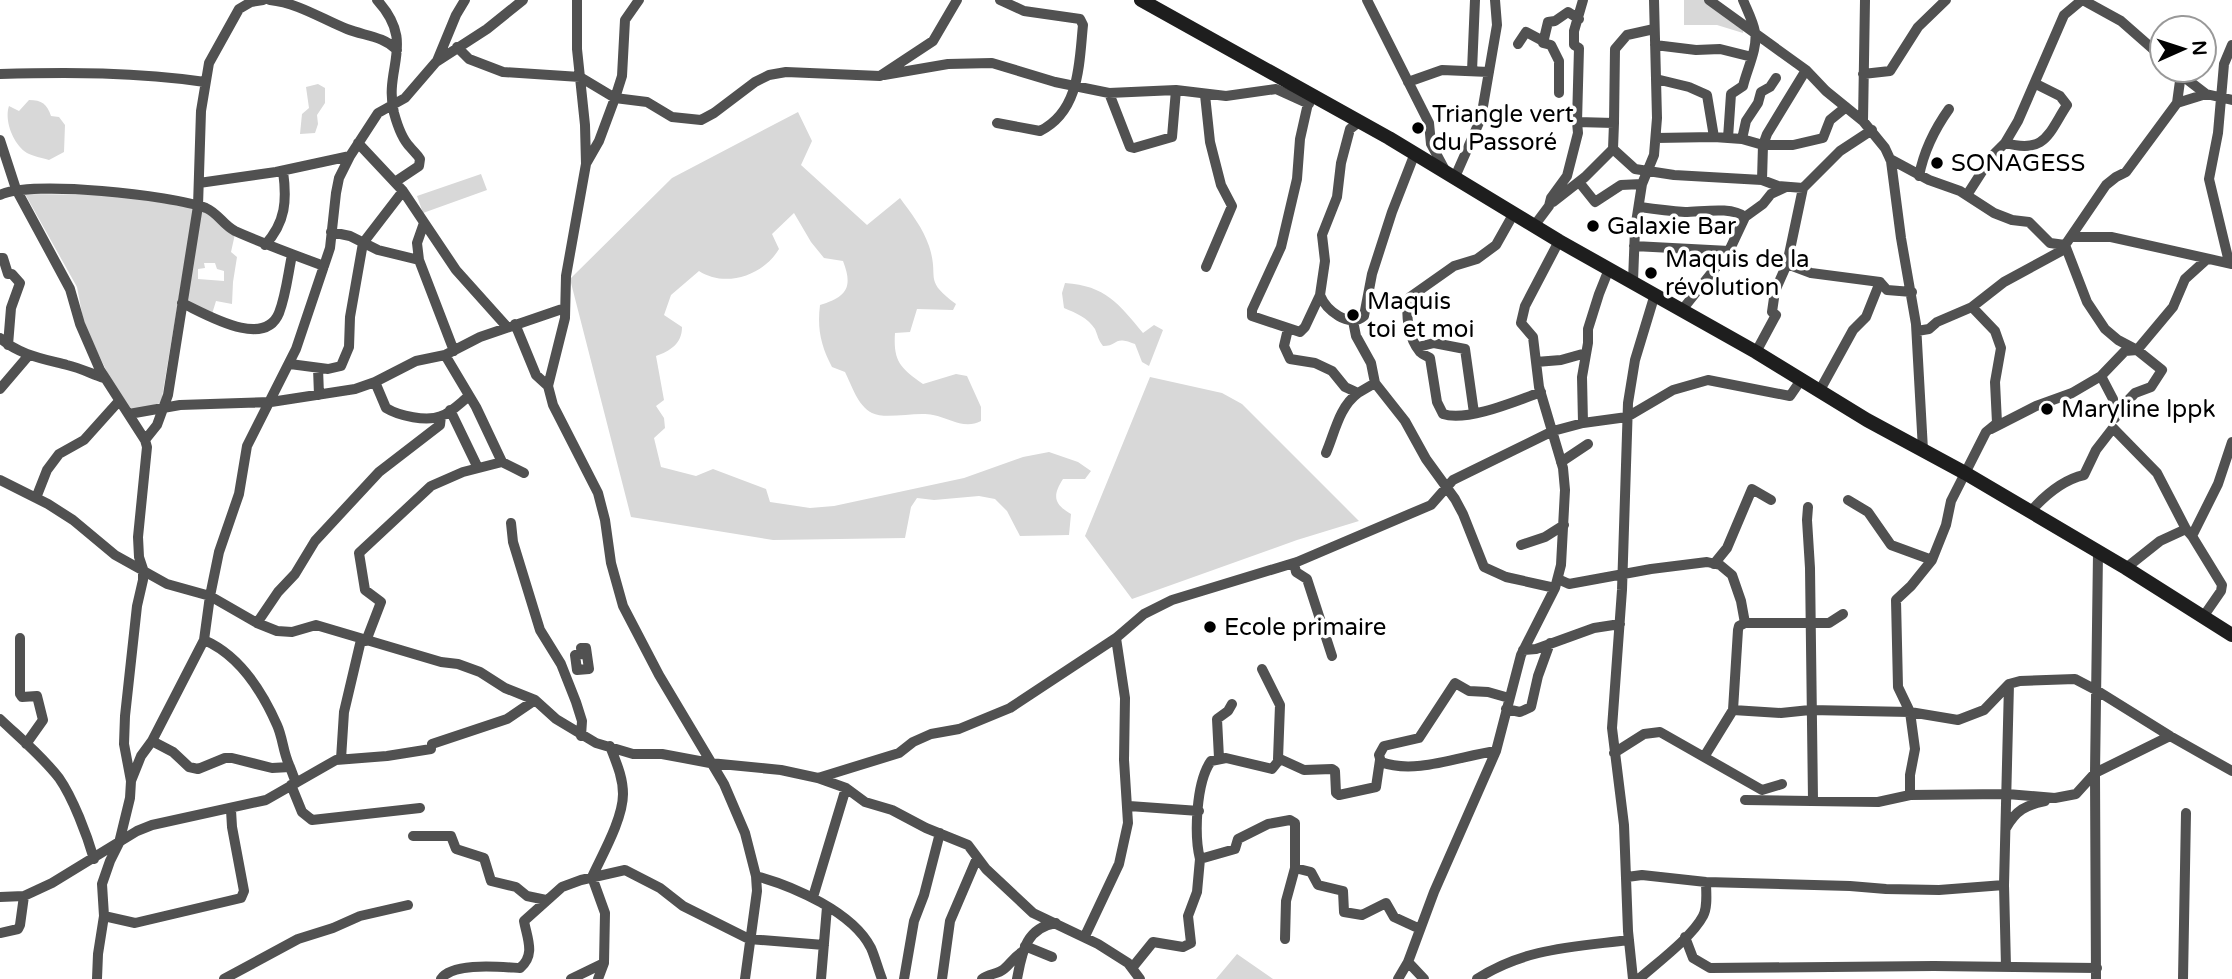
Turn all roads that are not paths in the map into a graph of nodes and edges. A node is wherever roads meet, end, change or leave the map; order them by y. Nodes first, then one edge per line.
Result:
1 (233, 0) edge
2 (263, 0) edge
3 (270, 0) edge
4 (377, 0) edge
5 (465, 0) edge
6 (523, 0) edge
7 (577, 0) edge
8 (639, 0) edge
9 (957, 0) edge
10 (1000, 0) edge
11 (1141, 0) edge
12 (1367, 0) edge
13 (1475, 0) edge
14 (1495, 0) edge
15 (1583, 0) edge
16 (1654, 0) edge
17 (1709, 0) edge
18 (1743, 0) edge
19 (1865, 0) edge
20 (1946, 0) edge
21 (2082, 0) edge
22 (306, 5) edge
23 (237, 13) junction
24 (1578, 19) junction
25 (1654, 29) junction
26 (1755, 32) junction
27 (1543, 40) junction
28 (1518, 44) dead end
29 (2148, 45) edge
30 (1654, 46) junction
31 (2232, 46) edge
32 (457, 47) junction
33 (397, 50) junction
34 (1752, 57) junction
35 (436, 62) junction
36 (1806, 70) junction
37 (1472, 71) junction
38 (1489, 72) junction
39 (0, 74) edge
40 (1863, 74) junction
41 (880, 76) junction
42 (580, 77) junction
43 (1776, 78) dead end
44 (1656, 79) junction
45 (205, 82) junction
46 (1408, 82) junction
47 (2035, 84) junction
48 (2178, 84) edge
49 (2193, 84) edge
50 (1076, 87) junction
51 (1176, 90) junction
52 (1109, 93) junction
53 (1559, 93) dead end
54 (1731, 94) junction
55 (2206, 94) junction
56 (1205, 95) junction
57 (1707, 95) junction
58 (2219, 96) junction
59 (615, 98) junction
60 (1309, 99) junction
61 (2232, 100) edge
62 (2177, 103) junction
63 (393, 104) junction
64 (1846, 107) junction
65 (1949, 109) dead end
66 (1360, 121) junction
67 (1863, 121) junction
68 (997, 122) dead end
69 (1577, 122) junction
70 (1614, 123) junction
71 (1872, 130) junction
72 (1714, 137) junction
73 (1656, 138) junction
74 (1728, 138) junction
75 (1823, 138) junction
76 (1742, 139) junction
77 (0, 140) edge
78 (358, 143) junction
79 (2005, 143) junction
80 (1763, 145) junction
81 (1614, 149) junction
82 (1840, 151) junction
83 (1415, 153) junction
84 (350, 156) junction
85 (1890, 159) junction
86 (586, 164) junction
87 (283, 171) junction
88 (1647, 171) junction
89 (1450, 174) junction
90 (6, 176) edge
91 (1919, 176) junction
92 (1762, 180) junction
93 (1579, 182) junction
94 (199, 183) junction
95 (1642, 184) junction
96 (399, 186) junction
97 (1788, 186) junction
98 (1803, 188) junction
99 (16, 189) junction
100 (0, 195) edge
101 (1967, 195) junction
102 (198, 206) junction
103 (1549, 206) junction
104 (1640, 207) junction
105 (1514, 213) junction
106 (1745, 217) junction
107 (424, 223) junction
108 (1534, 226) junction
109 (331, 232) junction
110 (2227, 238) edge
111 (1559, 241) junction
112 (2068, 241) junction
113 (363, 243) junction
114 (265, 245) junction
115 (1634, 246) junction
116 (1728, 251) junction
117 (292, 255) junction
118 (0, 258) edge
119 (419, 260) junction
120 (2206, 260) junction
121 (2230, 263) edge
122 (1787, 264) junction
123 (324, 267) junction
124 (1206, 267) dead end
125 (1609, 269) junction
126 (1633, 281) junction
127 (1880, 282) junction
128 (1912, 292) junction
129 (1655, 294) junction
130 (1320, 295) junction
131 (182, 303) junction
132 (1972, 307) junction
133 (565, 308) junction
134 (1682, 310) junction
135 (1353, 321) junction
136 (511, 325) junction
137 (1288, 329) junction
138 (1917, 331) junction
139 (4, 341) edge
140 (1418, 347) junction
141 (2137, 349) junction
142 (1756, 352) junction
143 (450, 353) junction
144 (1586, 353) junction
145 (29, 355) junction
146 (1536, 362) junction
147 (289, 364) junction
148 (318, 368) junction
149 (2101, 376) junction
150 (104, 378) junction
151 (1801, 380) junction
152 (375, 382) junction
153 (1375, 383) junction
154 (548, 386) junction
155 (0, 389) edge
156 (1820, 390) junction
157 (1358, 393) junction
158 (1541, 393) junction
159 (319, 395) junction
160 (469, 396) junction
161 (119, 401) junction
162 (271, 402) junction
163 (164, 407) junction
164 (446, 413) junction
165 (1474, 413) junction
166 (2116, 413) junction
167 (128, 414) junction
168 (1627, 417) junction
169 (1583, 423) junction
170 (2113, 428) junction
171 (1992, 429) junction
172 (1553, 431) junction
173 (145, 440) junction
174 (2232, 442) edge
175 (1588, 444) dead end
176 (1923, 450) junction
177 (1326, 453) dead end
178 (502, 462) junction
179 (1561, 462) junction
180 (478, 468) junction
181 (524, 472) dead end
182 (1965, 473) junction
183 (0, 480) edge
184 (1447, 487) junction
185 (36, 498) junction
186 (1770, 500) dead end
187 (1848, 500) dead end
188 (1808, 508) dead end
189 (2030, 512) junction
190 (511, 523) dead end
191 (1564, 524) junction
192 (2189, 533) junction
193 (1521, 545) dead end
194 (2098, 553) junction
195 (1931, 560) junction
196 (1294, 563) junction
197 (1714, 564) junction
198 (2126, 568) junction
199 (143, 569) junction
200 (1623, 575) junction
201 (1557, 584) junction
202 (210, 597) junction
203 (1843, 614) dead end
204 (2203, 617) junction
205 (257, 623) junction
206 (1745, 623) junction
207 (1809, 623) junction
208 (1620, 624) junction
209 (2232, 635) edge
210 (20, 638) dead end
211 (1116, 638) junction
212 (204, 640) junction
213 (363, 640) junction
214 (1550, 643) junction
215 (1523, 650) junction
216 (1332, 656) dead end
217 (1262, 669) dead end
218 (2009, 684) junction
219 (2096, 690) junction
220 (535, 700) junction
221 (1232, 704) dead end
222 (1507, 704) junction
223 (1733, 709) junction
224 (1810, 710) junction
225 (1910, 712) junction
226 (0, 719) edge
227 (581, 736) junction
228 (2170, 736) junction
229 (152, 741) junction
230 (26, 744) junction
231 (610, 746) junction
232 (1496, 751) junction
233 (1614, 752) junction
234 (1704, 757) junction
235 (1219, 758) junction
236 (1278, 759) junction
237 (341, 760) junction
238 (1380, 760) junction
239 (710, 763) junction
240 (290, 767) junction
241 (2232, 771) edge
242 (2095, 773) junction
243 (818, 778) junction
244 (131, 781) junction
245 (293, 784) junction
246 (1782, 784) dead end
247 (846, 788) junction
248 (2007, 794) junction
249 (1910, 795) junction
250 (2055, 798) junction
251 (1745, 800) dead end
252 (1813, 800) junction
253 (1129, 806) junction
254 (420, 808) dead end
255 (231, 810) junction
256 (1199, 811) junction
257 (2186, 813) dead end
258 (2006, 828) junction
259 (940, 832) junction
260 (413, 836) dead end
261 (119, 843) junction
262 (976, 858) junction
263 (94, 859) junction
264 (1200, 859) junction
265 (1295, 868) junction
266 (756, 876) junction
267 (592, 877) junction
268 (1627, 877) junction
269 (1706, 882) junction
270 (2004, 885) junction
271 (24, 896) junction
272 (0, 897) edge
273 (813, 897) junction
274 (546, 900) junction
275 (408, 905) dead end
276 (827, 907) junction
277 (104, 916) junction
278 (1056, 923) junction
279 (1420, 929) junction
280 (0, 933) edge
281 (1085, 936) junction
282 (1685, 937) junction
283 (749, 939) junction
284 (1285, 939) dead end
285 (1629, 940) junction
286 (824, 945) junction
287 (1024, 949) junction
288 (1052, 957) dead end
289 (1408, 962) junction
290 (604, 963) junction
291 (1858, 967) junction
292 (2006, 967) junction
293 (1132, 968) junction
294 (1776, 974) edge
295 (2096, 974) edge
296 (97, 979) edge
297 (224, 979) edge
298 (441, 979) edge
299 (571, 979) edge
300 (598, 979) edge
301 (745, 979) edge
302 (821, 979) edge
303 (882, 979) edge
304 (904, 979) edge
305 (942, 979) edge
306 (982, 979) edge
307 (1017, 979) edge
308 (1140, 979) edge
309 (1398, 979) edge
310 (1424, 979) edge
311 (1477, 979) edge
312 (1633, 979) edge
313 (1858, 979) edge
314 (2183, 979) edge

1 - 23 street
2 - 23 street
3 - 22 street
4 - 33 street
5 - 35 street
6 - 32 street
7 - 42 street
8 - 59 street
9 - 41 street
10 - 50 street
11 - 60 street
12 - 46 street
13 - 37 street
14 - 38 street
15 - 24 street
16 - 25 street
17 - 26 street
18 - 26 street
19 - 40 street
20 - 40 street
21 - 29 street
21 - 47 street
22 - 33 street
23 - 45 street
24 - 27 street
24 - 69 street
25 - 30 street
25 - 70 street
26 - 34 street
26 - 36 street
27 - 28 street
27 - 53 street
30 - 34 street
30 - 44 street
31 - 58 street
32 - 35 street
32 - 42 street
33 - 63 street
34 - 54 street
35 - 63 street
36 - 64 street
36 - 80 street
37 - 38 street
37 - 46 street
38 - 89 street
39 - 45 street
40 - 67 street
41 - 50 street
41 - 59 street
42 - 59 street
42 - 86 street
43 - 76 street
44 - 57 street
44 - 73 street
45 - 94 street
46 - 89 street
47 - 79 street
47 - 79 street
48 - 62 street
49 - 55 street
50 - 52 street
50 - 68 street
51 - 52 street
51 - 52 street
51 - 56 street
54 - 57 street
54 - 74 street
55 - 58 street
55 - 62 street
56 - 60 street
56 - 124 street
57 - 72 street
58 - 61 street
58 - 110 street
59 - 86 street
60 - 66 street
60 - 137 street
62 - 112 street
63 - 78 street
63 - 96 street
64 - 67 street
64 - 75 street
65 - 91 street
66 - 83 street
66 - 130 street
67 - 71 street
69 - 70 street
69 - 103 street
70 - 81 street
71 - 82 street
71 - 85 street
72 - 73 street
72 - 74 street
73 - 88 street
74 - 76 street
75 - 80 street
75 - 82 street
76 - 80 street
77 - 90 street
78 - 84 street
78 - 96 street
79 - 101 street
80 - 92 street
81 - 88 street
81 - 93 street
82 - 98 street
83 - 89 street
83 - 135 street
84 - 87 street
84 - 109 street
85 - 91 street
85 - 128 street
86 - 133 street
87 - 94 street
87 - 114 street
88 - 92 street
88 - 95 street
89 - 105 street
90 - 99 street
91 - 101 street
92 - 97 street
93 - 95 street
93 - 103 street
94 - 102 street
95 - 104 street
96 - 107 street
96 - 113 street
97 - 98 street
97 - 106 street
98 - 122 street
99 - 100 street
99 - 102 street
99 - 150 street
101 - 112 street
102 - 114 street
102 - 131 street
103 - 108 street
104 - 106 street
104 - 115 street
105 - 108 street
105 - 140 street
106 - 116 street
107 - 119 street
107 - 136 street
108 - 111 street
109 - 113 street
109 - 123 street
110 - 121 street
111 - 125 street
111 - 146 street
112 - 120 street
112 - 132 street
112 - 141 street
113 - 119 street
113 - 148 street
114 - 117 street
115 - 116 street
115 - 126 street
116 - 134 street
117 - 123 street
117 - 131 street
118 - 139 street
119 - 143 street
120 - 121 street
120 - 141 street
122 - 127 street
122 - 142 street
123 - 147 street
125 - 126 street
125 - 144 street
126 - 129 street
127 - 128 street
127 - 156 street
128 - 138 street
129 - 134 street
129 - 168 street
130 - 135 street
130 - 137 street
131 - 163 street
132 - 138 street
132 - 171 street
133 - 136 street
133 - 154 street
134 - 142 street
135 - 153 street
136 - 143 street
136 - 154 street
137 - 157 street
138 - 176 street
139 - 145 street
140 - 165 street
140 - 165 street
141 - 149 street
141 - 166 street
142 - 151 street
143 - 152 street
143 - 160 street
144 - 146 street
144 - 169 street
145 - 150 street
145 - 155 street
146 - 158 street
147 - 148 street
147 - 162 street
148 - 159 street
149 - 166 street
149 - 171 street
150 - 161 street
151 - 156 street
151 - 168 street
152 - 159 street
152 - 164 street
153 - 157 street
153 - 184 street
154 - 239 street
156 - 176 street
157 - 177 street
158 - 165 street
158 - 172 street
159 - 162 street
160 - 164 street
160 - 178 street
161 - 167 street
161 - 185 street
162 - 163 street
162 - 202 street
163 - 167 street
163 - 173 street
164 - 180 street
164 - 205 street
166 - 170 street
167 - 173 street
168 - 169 street
168 - 200 street
169 - 172 street
170 - 189 street
170 - 192 street
171 - 182 street
172 - 179 street
172 - 184 street
173 - 199 street
174 - 192 street
175 - 179 street
176 - 182 street
178 - 180 street
178 - 181 street
179 - 191 street
180 - 213 street
182 - 189 street
182 - 195 street
183 - 185 street
184 - 196 street
184 - 201 street
185 - 199 street
186 - 197 street
187 - 195 street
188 - 207 street
189 - 194 street
190 - 227 street
191 - 193 street
191 - 201 street
192 - 198 street
192 - 204 street
194 - 198 street
194 - 219 street
195 - 225 street
196 - 211 street
196 - 216 street
197 - 200 street
197 - 206 street
198 - 204 street
199 - 202 street
199 - 244 street
200 - 201 street
200 - 208 street
201 - 215 street
202 - 205 street
202 - 212 street
203 - 207 street
204 - 209 street
205 - 213 street
206 - 207 street
206 - 223 street
207 - 224 street
208 - 214 street
208 - 233 street
210 - 230 street
211 - 243 street
211 - 253 street
212 - 229 street
212 - 240 street
213 - 220 street
213 - 237 street
214 - 215 street
214 - 222 street
215 - 222 street
217 - 236 street
218 - 219 street
218 - 225 street
218 - 248 street
219 - 228 street
219 - 242 street
220 - 227 street
220 - 237 street
221 - 235 street
222 - 232 street
222 - 238 street
223 - 224 street
223 - 234 street
224 - 225 street
224 - 252 street
225 - 249 street
226 - 230 street
227 - 231 street
228 - 241 street
228 - 242 street
229 - 240 street
229 - 244 street
230 - 263 street
231 - 239 street
231 - 267 street
232 - 238 street
232 - 279 street
233 - 234 street
233 - 268 street
234 - 246 street
235 - 236 street
235 - 256 street
236 - 238 street
237 - 245 street
239 - 243 street
239 - 266 street
240 - 245 street
242 - 250 street
242 - 295 street
243 - 247 street
244 - 261 street
245 - 254 street
245 - 255 street
247 - 259 street
247 - 273 street
248 - 249 street
248 - 250 street
248 - 258 street
249 - 252 street
250 - 258 street
251 - 252 street
253 - 256 street
253 - 281 street
255 - 261 street
255 - 277 street
256 - 264 street
257 - 314 street
258 - 270 street
259 - 262 street
259 - 304 street
260 - 274 street
261 - 263 street
261 - 277 street
262 - 278 street
262 - 305 street
263 - 271 street
264 - 265 street
264 - 293 street
265 - 279 street
265 - 284 street
266 - 273 street
266 - 283 street
267 - 274 street
267 - 283 street
267 - 290 street
268 - 269 street
268 - 285 street
269 - 270 street
269 - 282 street
270 - 292 street
271 - 272 street
271 - 280 street
273 - 276 street
274 - 298 street
275 - 297 street
276 - 286 street
276 - 303 street
277 - 296 street
278 - 281 street
278 - 287 street
279 - 289 street
281 - 293 street
282 - 294 street
282 - 312 street
283 - 286 street
283 - 301 street
285 - 311 street
285 - 312 street
286 - 302 street
287 - 288 street
287 - 306 street
287 - 307 street
289 - 309 street
289 - 310 street
290 - 299 street
290 - 300 street
291 - 292 street
291 - 294 street
291 - 313 street
292 - 295 street
293 - 308 street

